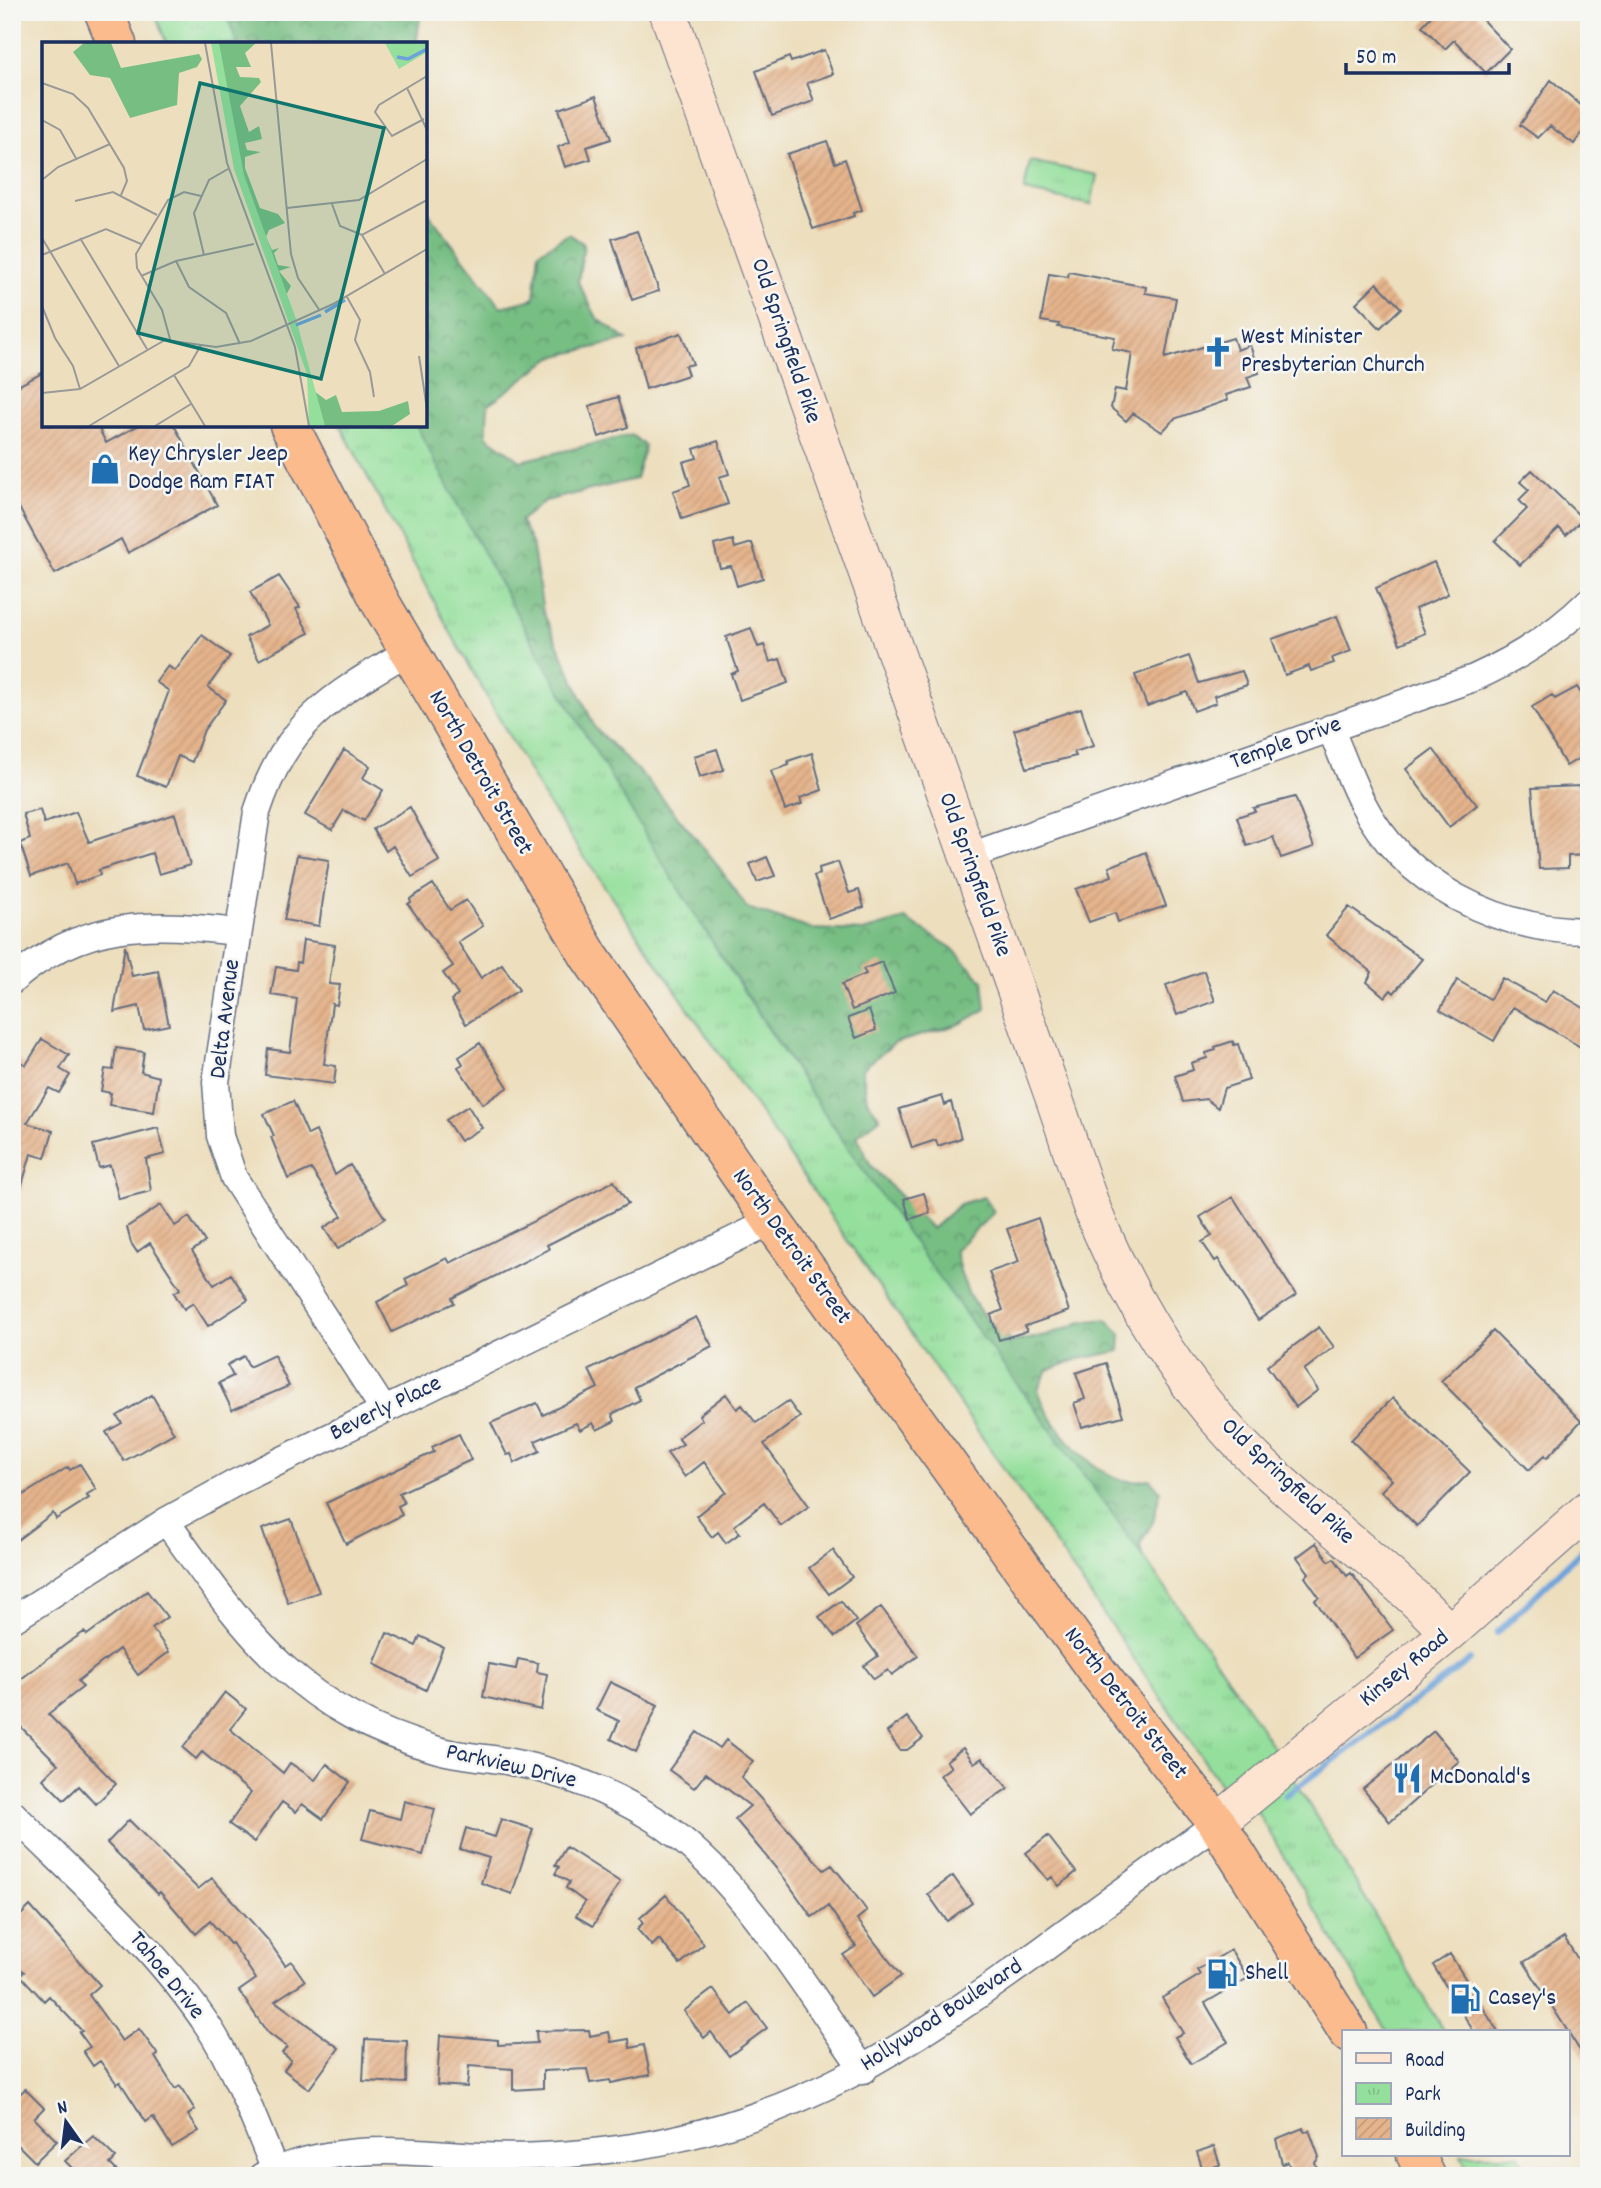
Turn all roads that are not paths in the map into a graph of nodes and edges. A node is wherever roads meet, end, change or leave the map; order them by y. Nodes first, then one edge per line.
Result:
1 (104, 12) edge
2 (668, 12) edge
3 (116, 42) edge
4 (290, 427) edge
5 (1589, 601) edge
6 (408, 651) junction
7 (1330, 728) junction
8 (967, 857) junction
9 (1589, 931) edge
10 (237, 932) junction
11 (12, 981) edge
12 (772, 1221) junction
13 (384, 1410) junction
14 (1589, 1509) edge
15 (166, 1521) junction
16 (12, 1620) edge
17 (1449, 1633) junction
18 (12, 1813) edge
19 (1217, 1823) junction
20 (1347, 2030) edge
21 (863, 2070) junction
22 (1416, 2156) edge
23 (542, 2166) edge
24 (268, 2173) edge
25 (1426, 2176) edge

1 - 3 highway
2 - 8 street, Old Springfield Pike
4 - 6 highway, North Detroit Street
5 - 7 street, Temple Drive
6 - 10 street, Delta Avenue
6 - 12 highway, North Detroit Street
7 - 8 street, Temple Drive
7 - 9 street
8 - 17 street, Old Springfield Pike
10 - 11 street
10 - 13 street, Delta Avenue
12 - 13 street, Beverly Place
12 - 19 highway, North Detroit Street
13 - 15 street, Beverly Place
14 - 17 street, Kinsey Road
15 - 16 street, Beverly Place
15 - 21 street, Parkview Drive
17 - 19 street, Kinsey Road
18 - 24 street, Tahoe Drive
19 - 20 highway, North Detroit Street
19 - 21 street, Hollywood Boulevard
21 - 23 street, Hollywood Boulevard
22 - 25 highway
23 - 24 street, Hollywood Boulevard

